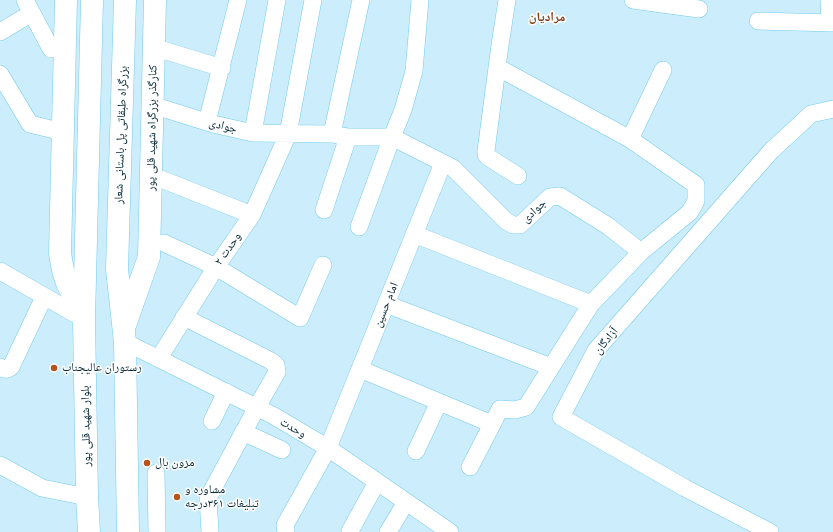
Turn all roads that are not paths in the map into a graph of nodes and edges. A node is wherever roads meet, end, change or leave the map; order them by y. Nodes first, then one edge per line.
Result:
1 (66, 0) edge
2 (92, 0) edge
3 (125, 0) edge
4 (155, 0) edge
5 (238, 0) edge
6 (277, 0) edge
7 (313, 0) edge
8 (361, 0) edge
9 (420, 0) edge
10 (507, 0) edge
11 (633, 0) edge
12 (829, 0) edge
13 (29, 7) edge
14 (699, 9) dead end
15 (758, 21) dead end
16 (831, 23) edge
17 (0, 32) edge
18 (51, 49) dead end
19 (163, 50) dead end
20 (497, 67) junction
21 (222, 68) junction
22 (663, 70) dead end
23 (0, 74) edge
24 (152, 105) junction
25 (833, 109) edge
26 (207, 122) junction
27 (63, 132) junction
28 (253, 133) junction
29 (288, 134) junction
30 (340, 136) junction
31 (392, 137) junction
32 (630, 139) junction
33 (443, 163) junction
34 (518, 176) dead end
35 (161, 180) dead end
36 (324, 210) dead end
37 (252, 215) junction
38 (359, 227) dead end
39 (414, 234) junction
40 (156, 250) junction
41 (641, 252) junction
42 (323, 265) dead end
43 (216, 267) junction
44 (0, 271) edge
45 (44, 297) junction
46 (386, 304) junction
47 (591, 304) junction
48 (84, 314) junction
49 (184, 317) junction
50 (125, 335) junction
51 (158, 358) junction
52 (0, 367) edge
53 (551, 367) junction
54 (360, 369) junction
55 (226, 392) junction
56 (439, 402) junction
57 (257, 407) junction
58 (212, 421) dead end
59 (492, 424) junction
60 (243, 432) junction
61 (328, 448) junction
62 (282, 450) dead end
63 (416, 451) dead end
64 (0, 465) edge
65 (470, 467) dead end
66 (156, 473) dead end
67 (377, 482) junction
68 (87, 497) junction
69 (406, 502) junction
70 (350, 531) dead end
71 (89, 532) edge
72 (128, 532) edge
73 (157, 532) edge
74 (210, 532) edge
75 (286, 532) edge
76 (388, 532) edge
77 (450, 532) edge
78 (770, 532) edge

1 - 27 main road
2 - 48 main road, بلوار شهید قلی پور
3 - 50 main road, بزرگراه طبقاتی پل باستانی شعار
4 - 24 main road, کنارگذر بزرگراه شهید قلی پور
5 - 21 street
6 - 28 street
7 - 29 street, وحدت ۲
8 - 30 street
9 - 31 street
10 - 20 street
11 - 14 street
12 - 16 street
13 - 17 street
13 - 18 street
15 - 16 street
19 - 21 street
20 - 32 street
20 - 34 street
21 - 26 street
22 - 32 street
23 - 27 street
24 - 26 street, جوادی
24 - 40 main road, کنارگذر بزرگراه شهید قلی پور
25 - 78 street, آزادگان
26 - 28 street, جوادی
27 - 48 main road
28 - 29 street, جوادی
29 - 30 street, جوادی
29 - 37 street, وحدت ۲
30 - 31 street, جوادی
30 - 36 street
31 - 33 street, جوادی
31 - 38 street
32 - 41 street
33 - 39 street, امام حسین
33 - 41 street, جوادی
35 - 37 street
37 - 43 street, وحدت ۲
39 - 46 street, امام حسین
39 - 47 street
40 - 43 street
40 - 50 main road, کنارگذر بزرگراه شهید قلی پور
41 - 47 street
42 - 43 street
43 - 49 street, وحدت ۲
44 - 45 street
45 - 48 street
45 - 52 street
46 - 53 street
46 - 54 street, امام حسین
47 - 53 street
48 - 68 main road, بلوار شهید قلی پور
49 - 51 street, وحدت ۲
49 - 57 street
50 - 51 street, وحدت
50 - 72 main road
51 - 55 street, وحدت
53 - 59 street
54 - 56 street
54 - 61 street, امام حسین
55 - 57 street, وحدت
55 - 58 street
56 - 59 street
56 - 63 street
57 - 60 street
57 - 61 street, وحدت
59 - 65 street
60 - 62 street
60 - 74 street
61 - 67 street, وحدت
61 - 75 street, امام حسین
64 - 68 street
66 - 73 street
67 - 69 street, وحدت
67 - 70 street
68 - 71 main road, بلوار شهید قلی پور
69 - 76 street
69 - 77 street, وحدت

